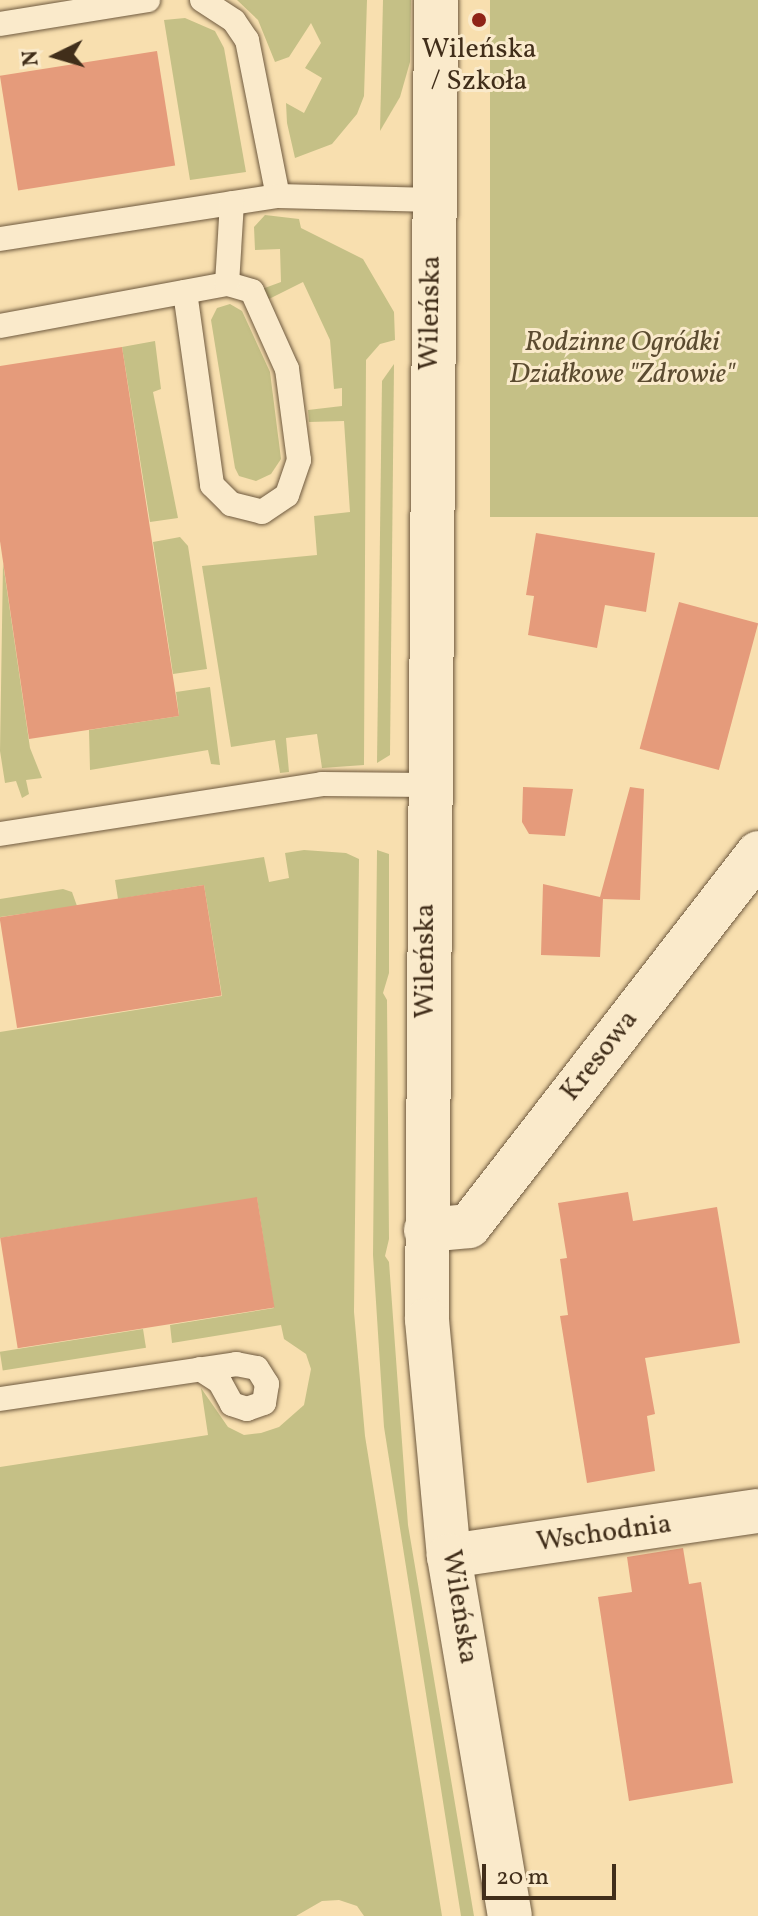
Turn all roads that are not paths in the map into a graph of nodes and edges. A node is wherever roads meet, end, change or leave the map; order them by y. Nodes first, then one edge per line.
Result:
1 (148, 0) edge
2 (202, 0) edge
3 (436, 0) edge
4 (0, 24) edge
5 (278, 196) junction
6 (434, 200) junction
7 (232, 203) junction
8 (0, 239) edge
9 (227, 284) junction
10 (185, 292) junction
11 (0, 326) edge
12 (427, 785) junction
13 (0, 834) edge
14 (758, 853) edge
15 (426, 1230) junction
16 (200, 1369) dead end
17 (0, 1399) edge
18 (758, 1511) edge
19 (449, 1556) junction
20 (510, 1916) edge

1 - 4 lane
2 - 5 lane
3 - 6 street, Wileńska
5 - 6 lane
5 - 7 lane
6 - 12 street, Wileńska
7 - 8 lane
7 - 9 lane
9 - 10 lane
9 - 10 lane
10 - 11 lane
12 - 13 lane
12 - 15 street, Wileńska
14 - 15 street, Kresowa
15 - 19 street, Wileńska
16 - 17 lane
18 - 19 street, Wschodnia
19 - 20 street, Wileńska

